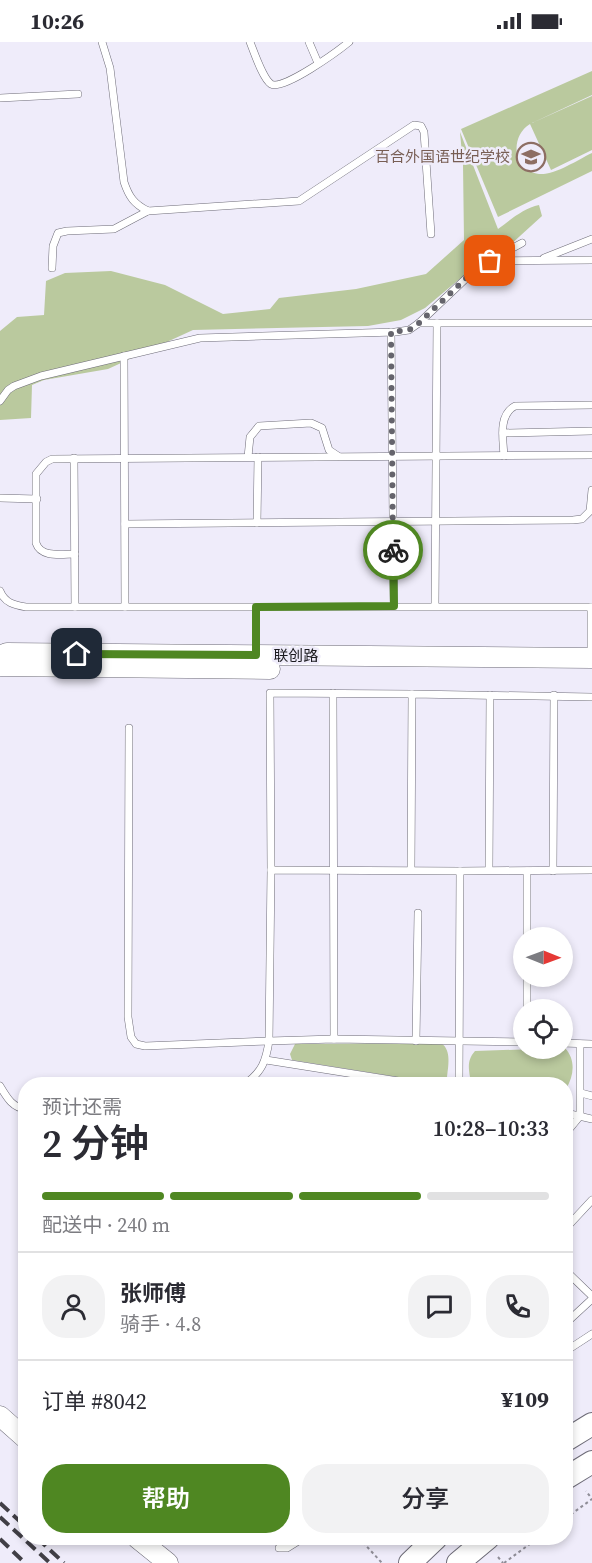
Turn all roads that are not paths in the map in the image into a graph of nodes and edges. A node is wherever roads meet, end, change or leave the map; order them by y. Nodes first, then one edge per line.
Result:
1 (102, 42) edge
2 (250, 42) edge
3 (309, 42) edge
4 (349, 42) edge
5 (318, 63) junction
6 (78, 94) dead end
7 (0, 98) edge
8 (148, 211) junction
9 (430, 234) dead end
10 (592, 239) edge
11 (522, 243) dead end
12 (538, 260) junction
13 (592, 260) edge
14 (490, 261) junction
15 (52, 268) dead end
16 (419, 323) junction
17 (437, 323) junction
18 (592, 323) edge
19 (391, 332) junction
20 (124, 356) junction
21 (0, 401) edge
22 (592, 405) edge
23 (592, 431) edge
24 (503, 433) junction
25 (504, 456) junction
26 (592, 456) edge
27 (341, 457) junction
28 (392, 457) junction
29 (436, 457) junction
30 (74, 458) junction
31 (125, 458) junction
32 (248, 458) junction
33 (258, 458) junction
34 (592, 490) edge
35 (0, 498) edge
36 (36, 499) junction
37 (393, 522) junction
38 (436, 522) junction
39 (257, 523) junction
40 (125, 524) junction
41 (75, 554) junction
42 (0, 591) edge
43 (394, 606) junction
44 (435, 606) junction
45 (75, 607) junction
46 (125, 607) junction
47 (256, 607) junction
48 (592, 607) edge
49 (0, 656) edge
50 (256, 662) junction
51 (592, 662) edge
52 (0, 666) edge
53 (333, 693) junction
54 (412, 694) junction
55 (490, 695) junction
56 (554, 695) junction
57 (592, 697) edge
58 (129, 728) dead end
59 (271, 870) junction
60 (333, 870) junction
61 (411, 870) junction
62 (489, 870) junction
63 (592, 870) edge
64 (460, 871) junction
65 (527, 871) junction
66 (553, 871) junction
67 (418, 913) dead end
68 (527, 927) edge
69 (334, 1039) junction
70 (269, 1041) junction
71 (416, 1041) junction
72 (460, 1041) junction
73 (513, 1042) edge
74 (573, 1044) edge
75 (580, 1044) junction
76 (592, 1044) edge
77 (266, 1060) junction
78 (255, 1077) edge
79 (373, 1077) edge
80 (459, 1077) edge
81 (0, 1086) edge
82 (581, 1092) junction
83 (592, 1096) edge
84 (18, 1107) edge
85 (573, 1114) edge
86 (580, 1116) junction
87 (592, 1119) edge
88 (573, 1124) edge
89 (592, 1200) edge
90 (573, 1220) edge
91 (573, 1278) edge
92 (592, 1298) edge
93 (573, 1316) edge
94 (592, 1334) edge
95 (573, 1346) edge
96 (0, 1416) edge
97 (592, 1424) edge
98 (18, 1432) edge
99 (573, 1436) edge
100 (592, 1462) edge
101 (573, 1474) edge
102 (146, 1545) edge
103 (292, 1545) edge
104 (493, 1547) edge
105 (279, 1548) dead end
106 (168, 1563) edge
107 (458, 1563) edge

1 - 8 lane
2 - 5 lane
3 - 5 lane
4 - 5 lane
6 - 7 lane
8 - 9 lane
8 - 15 lane
10 - 12 lane
11 - 14 lane
12 - 13 lane
12 - 14 lane
14 - 16 lane
16 - 17 lane
16 - 19 lane
17 - 18 lane
17 - 29 lane
19 - 20 lane
19 - 28 lane
20 - 21 lane
20 - 31 lane
22 - 24 lane
23 - 24 lane
24 - 25 lane
25 - 26 lane
25 - 29 lane
27 - 28 lane
27 - 32 lane
27 - 33 lane
28 - 29 lane
28 - 37 lane
29 - 38 lane
30 - 31 lane
30 - 36 lane
30 - 41 lane
31 - 32 lane
31 - 40 lane
32 - 33 lane
33 - 39 lane
34 - 38 lane
35 - 36 lane
36 - 41 lane
37 - 38 lane
37 - 39 lane
37 - 43 lane
38 - 44 lane
39 - 40 lane
40 - 46 lane
41 - 45 lane
42 - 45 lane
43 - 44 lane
43 - 47 lane
44 - 48 lane
45 - 46 lane
46 - 47 lane
47 - 50 lane
48 - 51 lane
49 - 50 street, 联创路
50 - 51 street, 联创路
50 - 52 street, 联创路
53 - 54 lane
53 - 59 lane
53 - 60 lane
54 - 55 lane
54 - 61 lane
55 - 56 lane
55 - 62 lane
56 - 57 lane
56 - 66 lane
58 - 70 lane
59 - 60 lane
59 - 70 lane
60 - 61 lane
60 - 69 lane
61 - 64 lane
62 - 64 lane
62 - 65 lane
63 - 66 lane
64 - 72 lane
65 - 66 lane
65 - 68 lane
67 - 71 lane
69 - 70 lane
69 - 71 lane
70 - 77 lane
71 - 72 lane
72 - 73 lane
72 - 80 lane
74 - 75 lane
75 - 76 lane
75 - 82 lane
77 - 78 lane
77 - 79 lane
81 - 84 lane
82 - 83 lane
82 - 86 lane
85 - 86 lane
86 - 87 lane
86 - 88 lane
89 - 90 lane
91 - 92 lane
92 - 93 lane
94 - 95 lane
96 - 98 street
97 - 99 main road
100 - 101 main road
102 - 106 street
103 - 105 lane
104 - 107 main road

